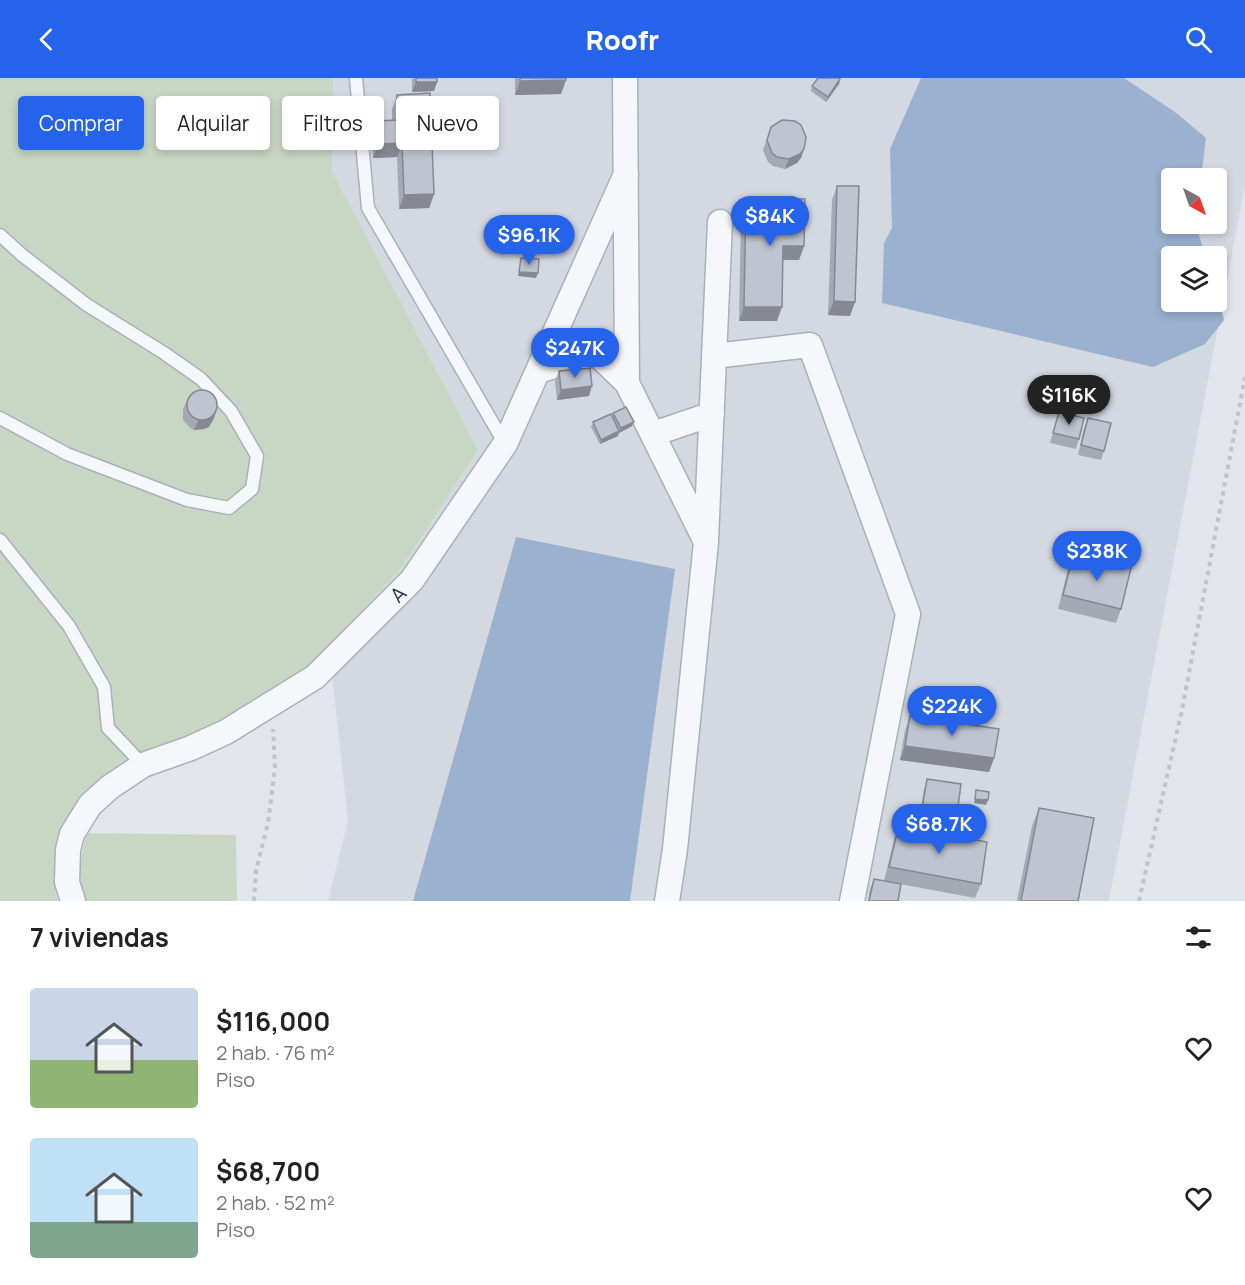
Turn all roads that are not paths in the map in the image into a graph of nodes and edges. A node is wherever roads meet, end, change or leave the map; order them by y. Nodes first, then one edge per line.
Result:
1 (356, 78) edge
2 (625, 78) edge
3 (626, 174) junction
4 (720, 222) dead end
5 (0, 235) edge
6 (714, 356) junction
7 (538, 371) junction
8 (627, 383) junction
9 (712, 414) junction
10 (0, 418) edge
11 (652, 434) junction
12 (505, 444) junction
13 (0, 540) edge
14 (706, 542) junction
15 (143, 765) junction
16 (73, 901) edge
17 (667, 901) edge
18 (852, 901) edge

1 - 12 lane
2 - 3 street
3 - 7 street, A
3 - 8 street
4 - 6 street
5 - 10 lane
6 - 9 street
6 - 18 street
7 - 8 street
7 - 12 street, A
8 - 11 street
9 - 11 street
9 - 14 street
11 - 14 street
12 - 15 street, A
13 - 15 lane
14 - 17 street
15 - 16 street, A

